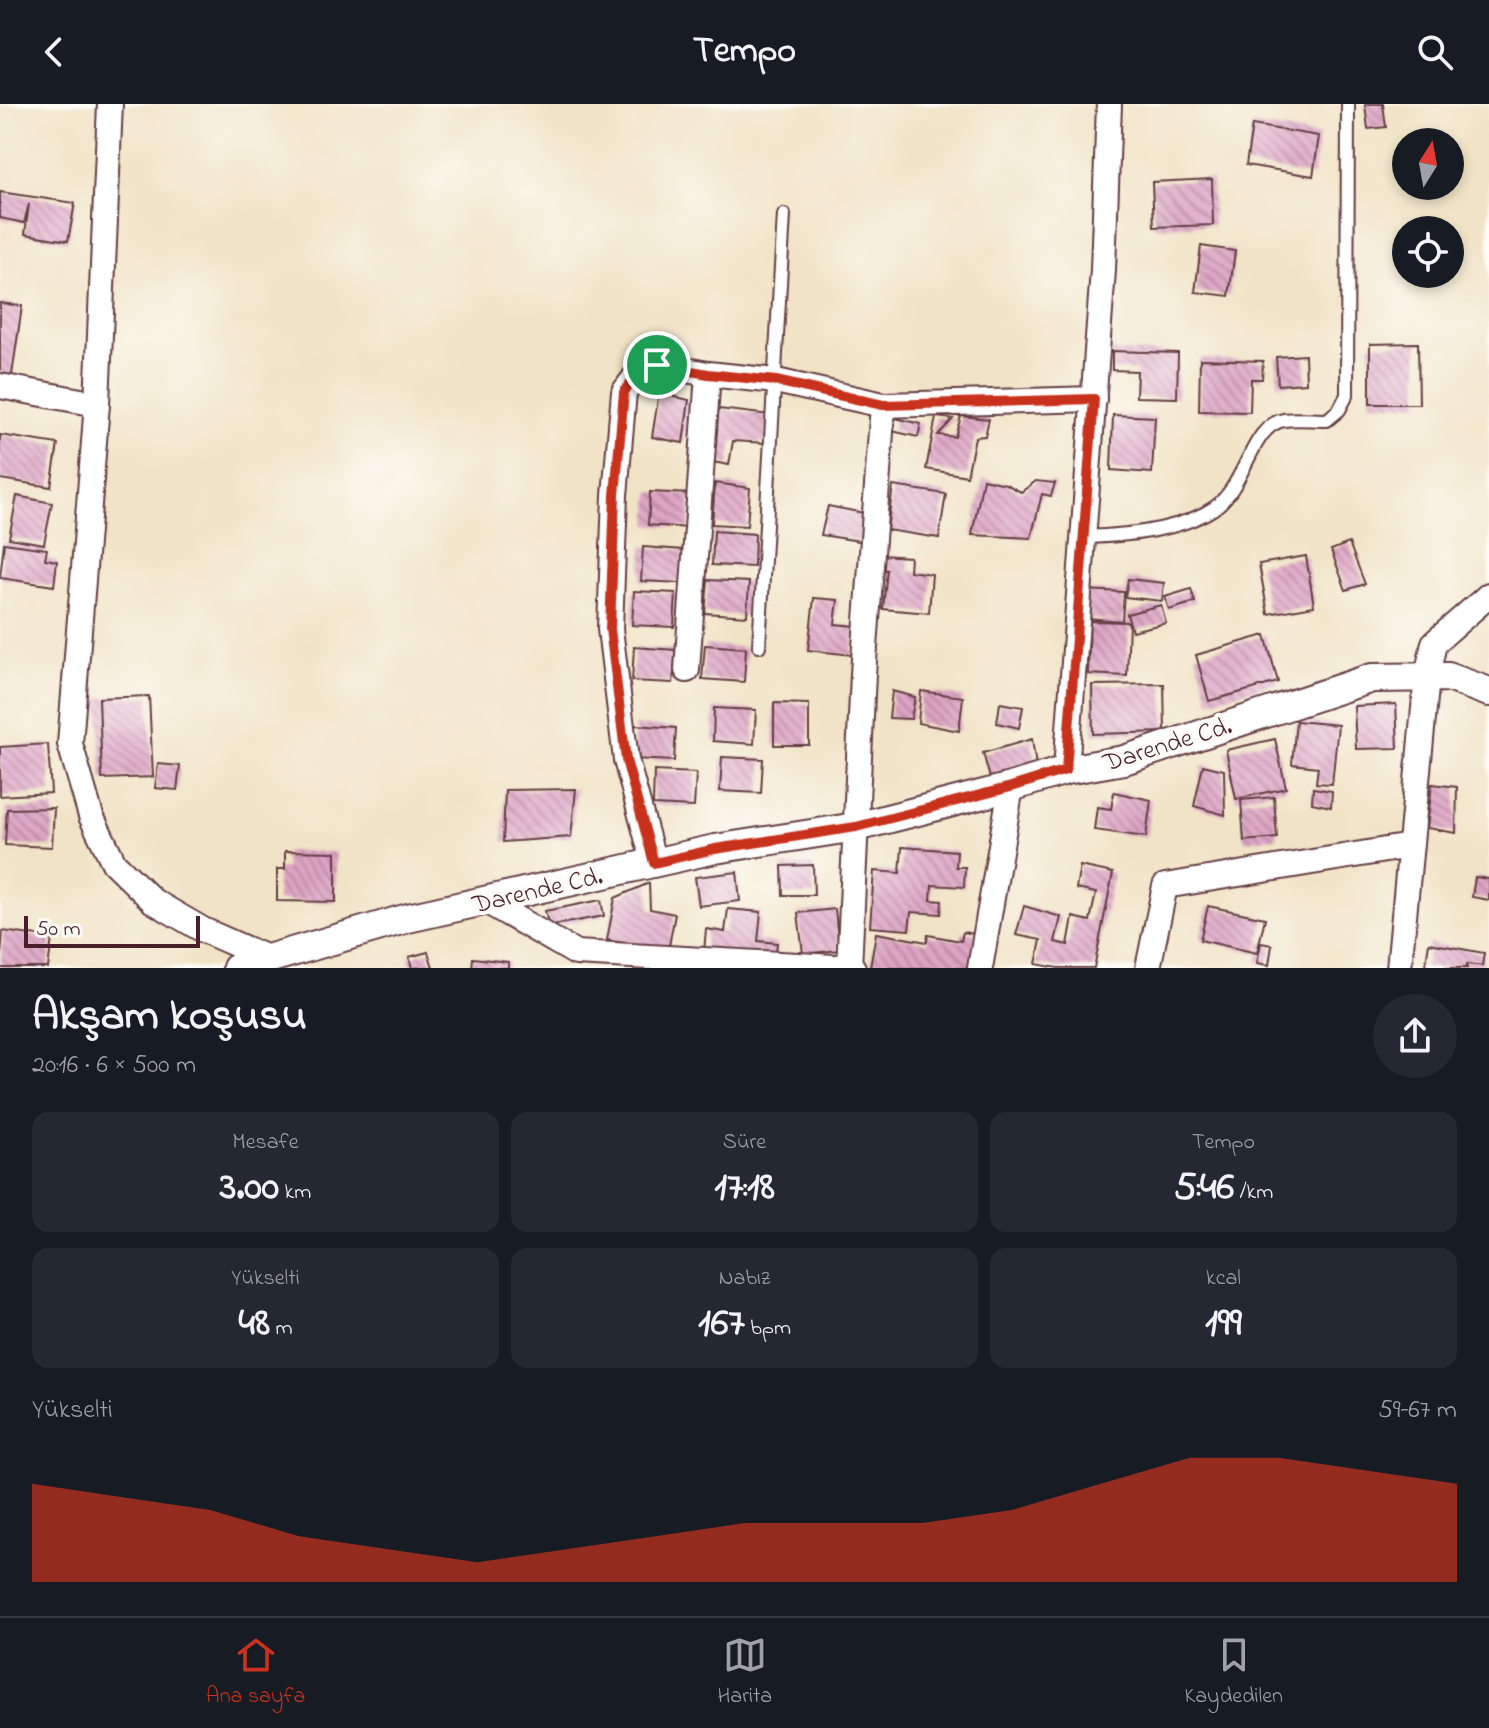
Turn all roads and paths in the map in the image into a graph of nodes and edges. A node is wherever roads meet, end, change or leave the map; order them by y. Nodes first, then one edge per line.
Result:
1 (110, 104) edge
2 (1109, 104) edge
3 (1348, 104) edge
4 (784, 215) dead end
5 (708, 374) junction
6 (776, 381) junction
7 (0, 386) edge
8 (1094, 399) junction
9 (97, 404) junction
10 (883, 405) junction
11 (1083, 537) junction
12 (1489, 595) edge
13 (759, 646) dead end
14 (687, 670) dead end
15 (1427, 677) junction
16 (1489, 692) edge
17 (1066, 770) junction
18 (1011, 787) junction
19 (856, 827) junction
20 (1410, 846) junction
21 (654, 863) junction
22 (486, 901) junction
23 (269, 959) junction
24 (237, 968) edge
25 (851, 968) edge
26 (980, 968) edge
27 (1148, 968) edge
28 (1399, 968) edge

1 - 9 street
2 - 8 street
3 - 11 lane
4 - 6 lane
5 - 6 street
5 - 14 street
5 - 21 street
6 - 10 street
6 - 13 lane
7 - 9 street
8 - 10 street
8 - 11 street
9 - 23 street
10 - 19 street
11 - 17 street
12 - 15 street
15 - 16 street, Darende Cd.
15 - 17 street, Darende Cd.
15 - 20 street
17 - 18 street, Darende Cd.
18 - 19 street, Darende Cd.
18 - 26 street
19 - 21 street, Darende Cd.
19 - 25 street
20 - 27 street
20 - 28 street
21 - 22 street, Darende Cd.
22 - 23 street, Darende Cd.
22 - 25 street
23 - 24 street, Darende Cd.

